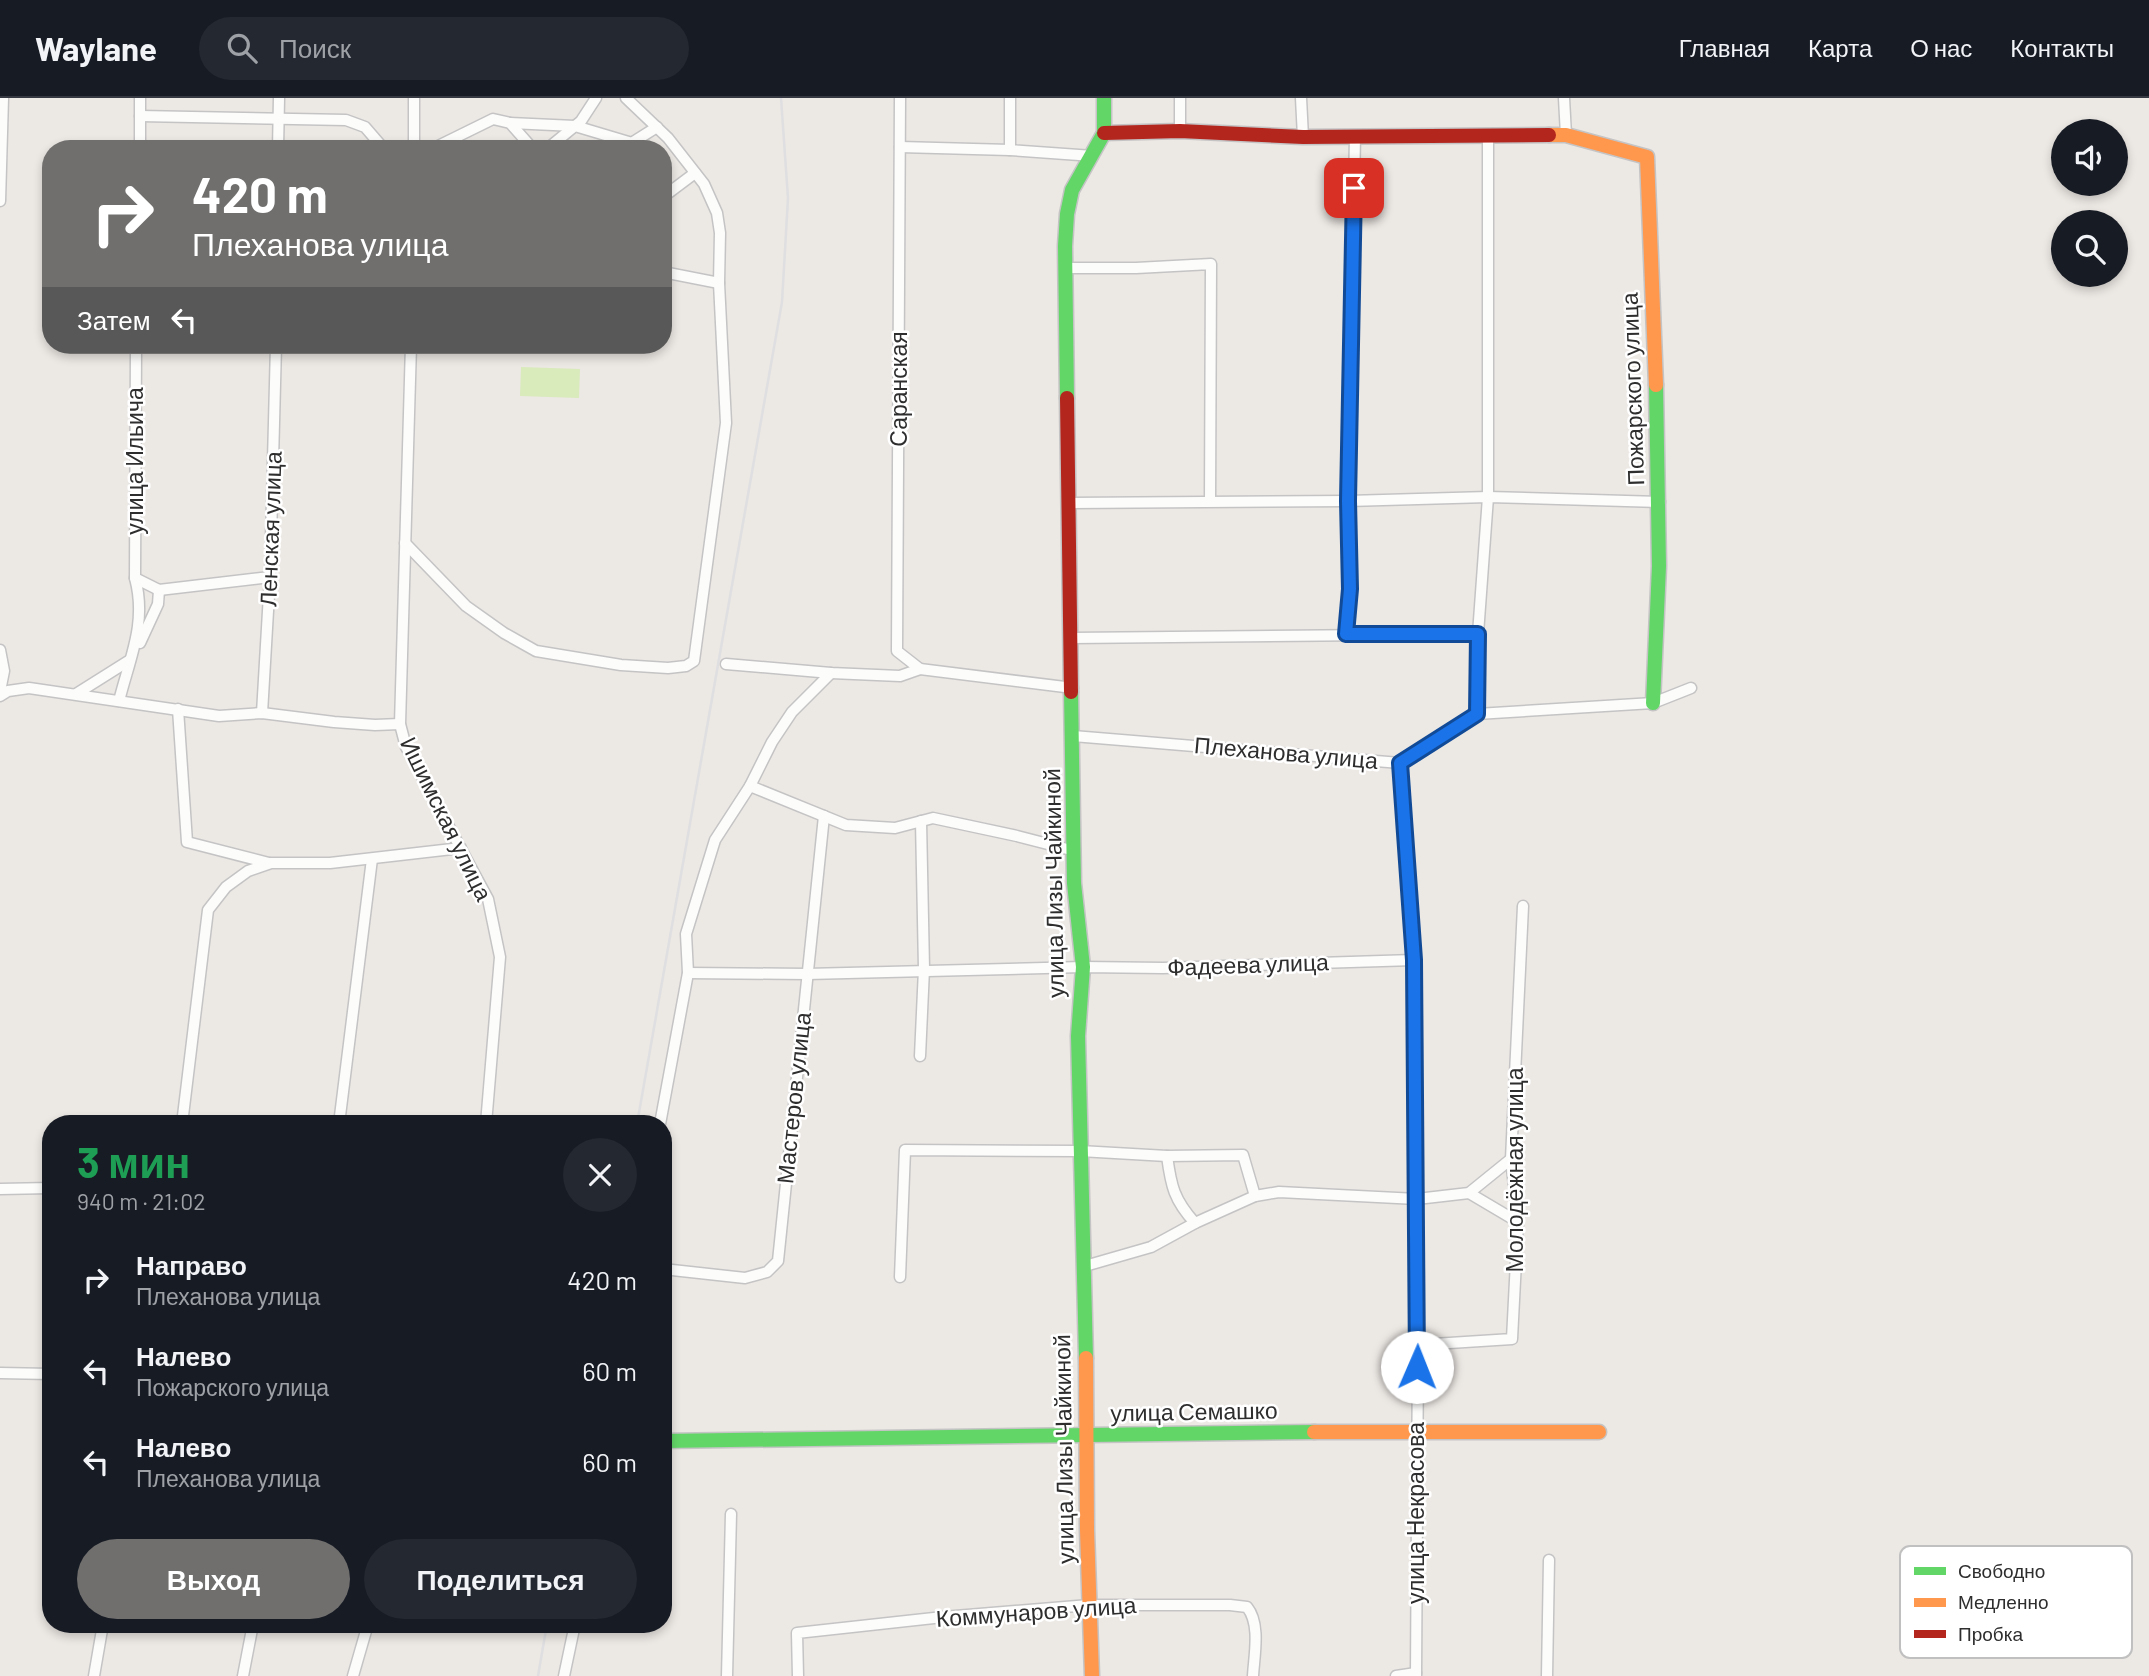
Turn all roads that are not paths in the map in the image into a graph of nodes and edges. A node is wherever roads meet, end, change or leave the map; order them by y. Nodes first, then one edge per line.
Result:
1 (3, 98) edge
2 (140, 98) edge
3 (279, 98) edge
4 (414, 98) edge
5 (596, 98) edge
6 (626, 98) edge
7 (900, 98) edge
8 (1010, 98) edge
9 (1104, 98) edge
10 (1180, 98) edge
11 (1301, 98) edge
12 (1564, 98) edge
13 (140, 116) junction
14 (1, 118) edge
15 (278, 118) junction
16 (510, 123) junction
17 (575, 126) junction
18 (657, 127) junction
19 (1180, 131) junction
20 (1104, 133) junction
21 (1566, 135) junction
22 (1303, 136) junction
23 (1355, 136) junction
24 (1488, 136) junction
25 (139, 140) edge
26 (278, 140) edge
27 (376, 140) edge
28 (414, 140) edge
29 (450, 140) edge
30 (525, 140) edge
31 (558, 140) edge
32 (611, 140) edge
33 (636, 140) edge
34 (668, 140) edge
35 (672, 145) edge
36 (900, 146) junction
37 (1010, 150) junction
38 (1093, 156) junction
39 (695, 173) junction
40 (672, 190) edge
41 (0, 201) edge
42 (1065, 268) junction
43 (672, 274) edge
44 (719, 283) junction
45 (136, 354) edge
46 (276, 354) edge
47 (411, 354) edge
48 (1488, 497) junction
49 (1210, 501) junction
50 (1348, 501) junction
51 (1660, 502) junction
52 (1070, 503) junction
53 (405, 543) junction
54 (270, 577) junction
55 (135, 578) junction
56 (159, 590) junction
57 (1346, 634) junction
58 (1478, 634) junction
59 (1072, 638) junction
60 (0, 650) edge
61 (129, 661) junction
62 (726, 664) dead end
63 (920, 669) junction
64 (831, 673) junction
65 (1073, 688) junction
66 (1691, 688) dead end
67 (0, 691) edge
68 (76, 694) junction
69 (0, 696) edge
70 (119, 701) junction
71 (1653, 703) junction
72 (178, 709) junction
73 (262, 713) junction
74 (1477, 714) junction
75 (400, 724) junction
76 (1073, 736) junction
77 (1400, 763) junction
78 (750, 786) junction
79 (824, 816) junction
80 (921, 821) junction
81 (461, 848) junction
82 (1075, 851) junction
83 (372, 859) junction
84 (271, 863) junction
85 (1523, 906) dead end
86 (1414, 960) junction
87 (1083, 967) junction
88 (924, 969) junction
89 (688, 973) junction
90 (807, 974) junction
91 (920, 1056) dead end
92 (184, 1115) edge
93 (340, 1115) edge
94 (487, 1115) edge
95 (662, 1115) edge
96 (1080, 1151) junction
97 (1167, 1156) junction
98 (1511, 1159) junction
99 (42, 1188) edge
100 (0, 1189) edge
101 (1469, 1192) junction
102 (1255, 1196) junction
103 (1417, 1199) junction
104 (1518, 1222) junction
105 (1195, 1223) junction
106 (1085, 1266) junction
107 (672, 1270) edge
108 (900, 1277) dead end
109 (1418, 1345) junction
110 (0, 1373) edge
111 (42, 1374) edge
112 (1416, 1431) junction
113 (1599, 1432) dead end
114 (1086, 1436) junction
115 (672, 1441) edge
116 (731, 1514) dead end
117 (1549, 1560) dead end
118 (1089, 1605) junction
119 (101, 1633) edge
120 (251, 1633) edge
121 (366, 1633) edge
122 (573, 1633) edge
123 (1416, 1674) edge
124 (94, 1676) edge
125 (243, 1676) edge
126 (354, 1676) edge
127 (564, 1676) edge
128 (727, 1676) edge
129 (798, 1676) edge
130 (1091, 1676) edge
131 (1253, 1676) edge
132 (1396, 1676) edge
133 (1547, 1676) edge

1 - 14 street
2 - 13 street
3 - 15 street
4 - 28 street
5 - 17 street
6 - 18 street
7 - 36 street, Саранская
8 - 37 street
9 - 20 street, улица Лизы Чайкиной
10 - 19 street
11 - 22 street
12 - 21 street
13 - 15 street
13 - 25 street
14 - 41 street
15 - 26 street
15 - 27 street
16 - 17 street
16 - 29 street
16 - 30 street
17 - 31 street
17 - 32 street
18 - 33 street
18 - 34 street
19 - 20 street
19 - 22 street
20 - 38 street, улица Лизы Чайкиной
21 - 24 street
21 - 51 street, Пожарского улица
22 - 23 street
23 - 24 street
23 - 50 street
24 - 48 street
35 - 39 street
36 - 37 street
36 - 63 street, Саранская
37 - 38 street
38 - 42 street, улица Лизы Чайкиной
39 - 40 street
39 - 44 street
42 - 49 street
42 - 52 street, улица Лизы Чайкиной
43 - 44 street
44 - 53 street
45 - 55 street, улица Ильича
46 - 54 street, Ленская улица
47 - 53 street, Ишимская улица
48 - 50 street
48 - 51 street
48 - 58 street
49 - 50 street
49 - 52 street
50 - 57 street
51 - 71 street, Пожарского улица
52 - 59 street, улица Лизы Чайкиной
53 - 75 street, Ишимская улица
54 - 56 street
54 - 73 street, Ленская улица
55 - 56 street
55 - 61 street, улица Ильича
56 - 61 street
57 - 58 street
57 - 59 street
58 - 74 street
59 - 65 street, улица Лизы Чайкиной
60 - 67 street
61 - 68 street
61 - 70 street
62 - 64 street
63 - 64 street
63 - 65 street
64 - 78 street
65 - 76 street, улица Лизы Чайкиной
66 - 71 street, Плеханова улица
68 - 69 street
68 - 70 street
70 - 72 street
71 - 74 street, Плеханова улица
72 - 73 street
72 - 84 street
73 - 75 street
74 - 77 street, Плеханова улица
75 - 81 street, Ишимская улица
76 - 77 street, Плеханова улица
76 - 82 street, улица Лизы Чайкиной
77 - 86 street, улица Некрасова
78 - 79 street
78 - 89 street
79 - 80 street
79 - 90 street, Мастеров улица
80 - 82 street
80 - 88 street
81 - 83 street
81 - 94 street, Ишимская улица
82 - 87 street, улица Лизы Чайкиной
83 - 84 street
83 - 93 street
84 - 92 street
85 - 98 street, Молодёжная улица
86 - 87 street, Фадеева улица
86 - 103 street, улица Некрасова
87 - 88 street, Фадеева улица
87 - 96 street, улица Лизы Чайкиной
88 - 90 street, Фадеева улица
88 - 91 street
89 - 90 street, Фадеева улица
89 - 95 street
90 - 107 street, Мастеров улица
96 - 97 street
96 - 106 street, улица Лизы Чайкиной
96 - 108 street
97 - 102 street
97 - 105 street
98 - 101 street
98 - 104 street, Молодёжная улица
99 - 100 street
101 - 103 street
101 - 104 street
102 - 103 street
102 - 105 street
103 - 109 street, улица Некрасова
104 - 109 street, Молодёжная улица
105 - 106 street
106 - 114 street, улица Лизы Чайкиной
109 - 112 street, улица Некрасова
110 - 111 street
112 - 113 street, улица Семашко
112 - 114 street, улица Семашко
112 - 123 street, улица Некрасова
114 - 115 street, улица Семашко
114 - 118 street, улица Лизы Чайкиной
116 - 128 street
117 - 133 street
118 - 129 street, Коммунаров улица
118 - 130 street, улица Лизы Чайкиной
118 - 131 street, Коммунаров улица
119 - 124 street
120 - 125 street
121 - 126 street
122 - 127 street
123 - 132 street

